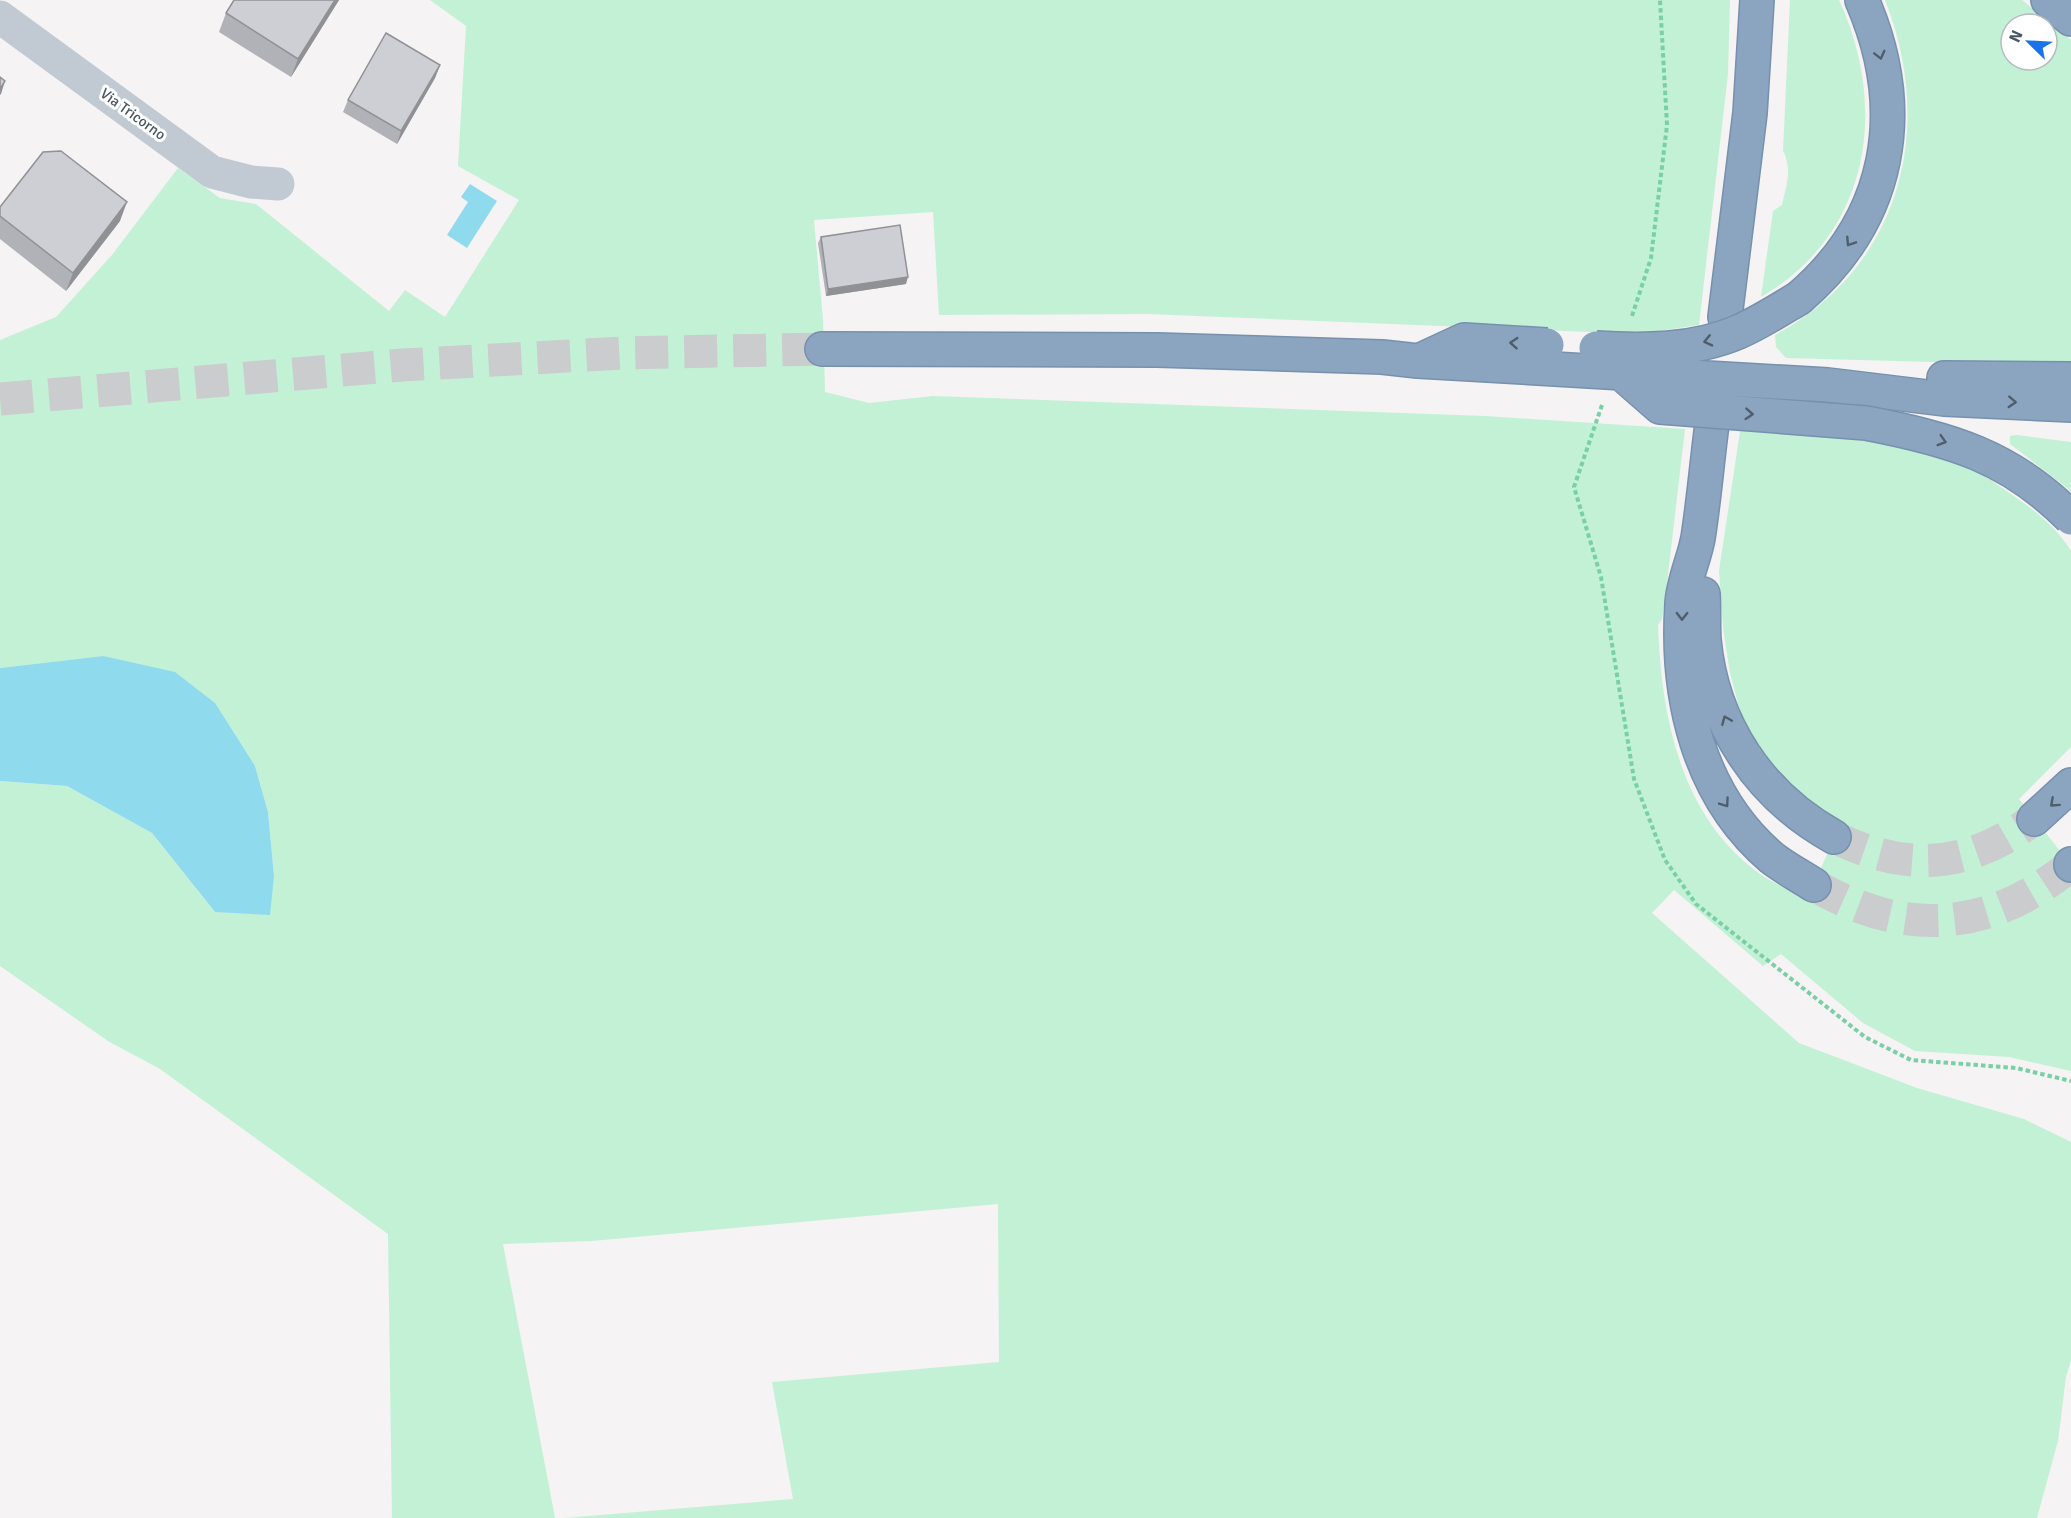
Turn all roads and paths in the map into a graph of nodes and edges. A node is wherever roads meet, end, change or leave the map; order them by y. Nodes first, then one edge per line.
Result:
1 (1757, 0) edge
2 (1862, 0) edge
3 (2048, 0) edge
4 (0, 17) edge
5 (2071, 20) edge
6 (278, 184) dead end
7 (1725, 317) dead end
8 (822, 349) tunnel mouth
9 (1418, 361) junction
10 (1620, 372) junction
11 (2071, 379) edge
12 (1828, 385) junction
13 (2071, 405) edge
14 (1712, 424) dead end
15 (2071, 518) edge
16 (1698, 538) junction
17 (2071, 785) edge
18 (2034, 819) tunnel mouth
19 (1834, 837) tunnel mouth
20 (1814, 885) tunnel mouth

1 - 7 highway
2 -> 9 highway, bridge
3 - 5 highway
4 - 6 street, Via Tricorno
8 - 9 highway
9 - 10 highway, bridge
10 - 12 highway, bridge
10 -> 15 highway, bridge
11 - 12 highway
12 -> 13 highway
14 - 16 highway
19 -> 16 highway
16 -> 20 highway
17 -> 18 highway

